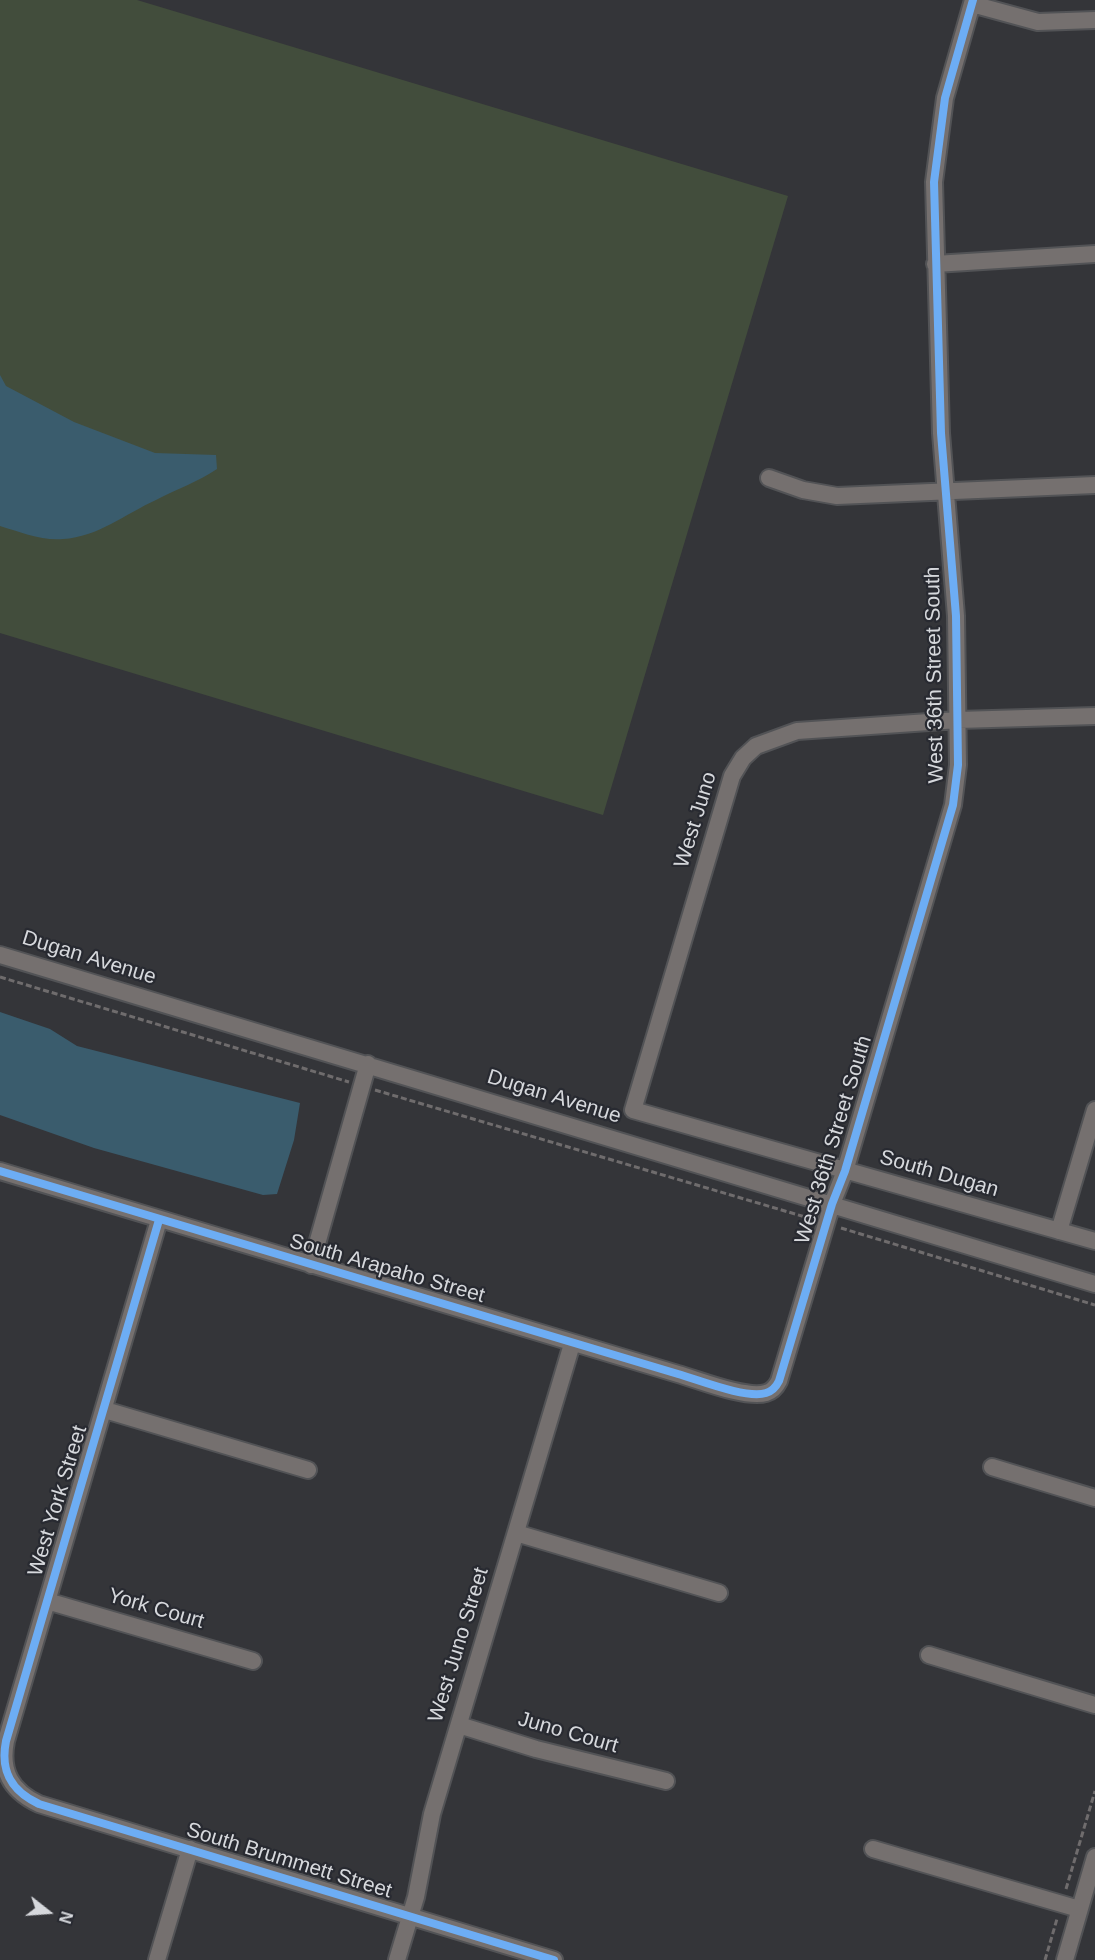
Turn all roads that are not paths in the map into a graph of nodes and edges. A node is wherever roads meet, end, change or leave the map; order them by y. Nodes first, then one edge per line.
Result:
1 (972, 2) edge
2 (1095, 20) edge
3 (1095, 254) edge
4 (935, 264) junction
5 (769, 478) dead end
6 (1095, 485) edge
7 (946, 492) junction
8 (1095, 716) edge
9 (958, 720) junction
10 (0, 955) edge
11 (368, 1064) junction
12 (633, 1110) joint
13 (1095, 1110) edge
14 (0, 1171) edge
15 (845, 1171) junction
16 (832, 1204) junction
17 (159, 1220) junction
18 (1059, 1231) junction
19 (1095, 1241) edge
20 (311, 1265) junction
21 (1095, 1284) edge
22 (572, 1344) junction
23 (766, 1394) joint
24 (105, 1410) junction
25 (992, 1467) dead end
26 (308, 1470) dead end
27 (1095, 1498) edge
28 (516, 1533) junction
29 (719, 1593) dead end
30 (47, 1601) junction
31 (929, 1655) dead end
32 (253, 1661) dead end
33 (1095, 1705) edge
34 (459, 1725) junction
35 (666, 1781) dead end
36 (17, 1790) joint
37 (190, 1849) junction
38 (873, 1849) dead end
39 (1095, 1857) edge
40 (1079, 1910) junction
41 (410, 1916) junction
42 (157, 1960) edge
43 (397, 1960) edge
44 (554, 1960) edge
45 (1065, 1960) edge

1 - 2 street
1 - 4 street, West 36th Street South
3 - 4 street
4 - 7 street, West 36th Street South
5 - 7 street
6 - 7 street
7 - 9 street, West 36th Street South
8 - 9 street, West Juno
9 - 12 street, West Juno
9 - 15 street, West 36th Street South
10 - 11 street, Dugan Avenue
11 - 16 street, Dugan Avenue
11 - 20 street
12 - 15 street, South Dugan
13 - 18 street
14 - 17 street, South Arapaho Street
15 - 16 street, West 36th Street South
15 - 18 street, South Dugan
16 - 21 street, Dugan Avenue
16 - 23 street, West 36th Street South
17 - 20 street, South Arapaho Street
17 - 24 street, West York Street
18 - 19 street, South Dugan
20 - 22 street, South Arapaho Street
22 - 23 street, South Arapaho Street
22 - 28 street, West Juno Street
24 - 26 street
24 - 30 street, West York Street
25 - 27 street
28 - 29 street
28 - 34 street, West Juno Street
30 - 32 street, York Court
30 - 36 street, West York Street
31 - 33 street
34 - 35 street, Juno Court
34 - 41 street, West Juno Street
36 - 37 street, South Brummett Street
37 - 41 street, South Brummett Street
37 - 42 street
38 - 40 street
39 - 40 street
40 - 45 street
41 - 43 street, West Juno Street
41 - 44 street, South Brummett Street

